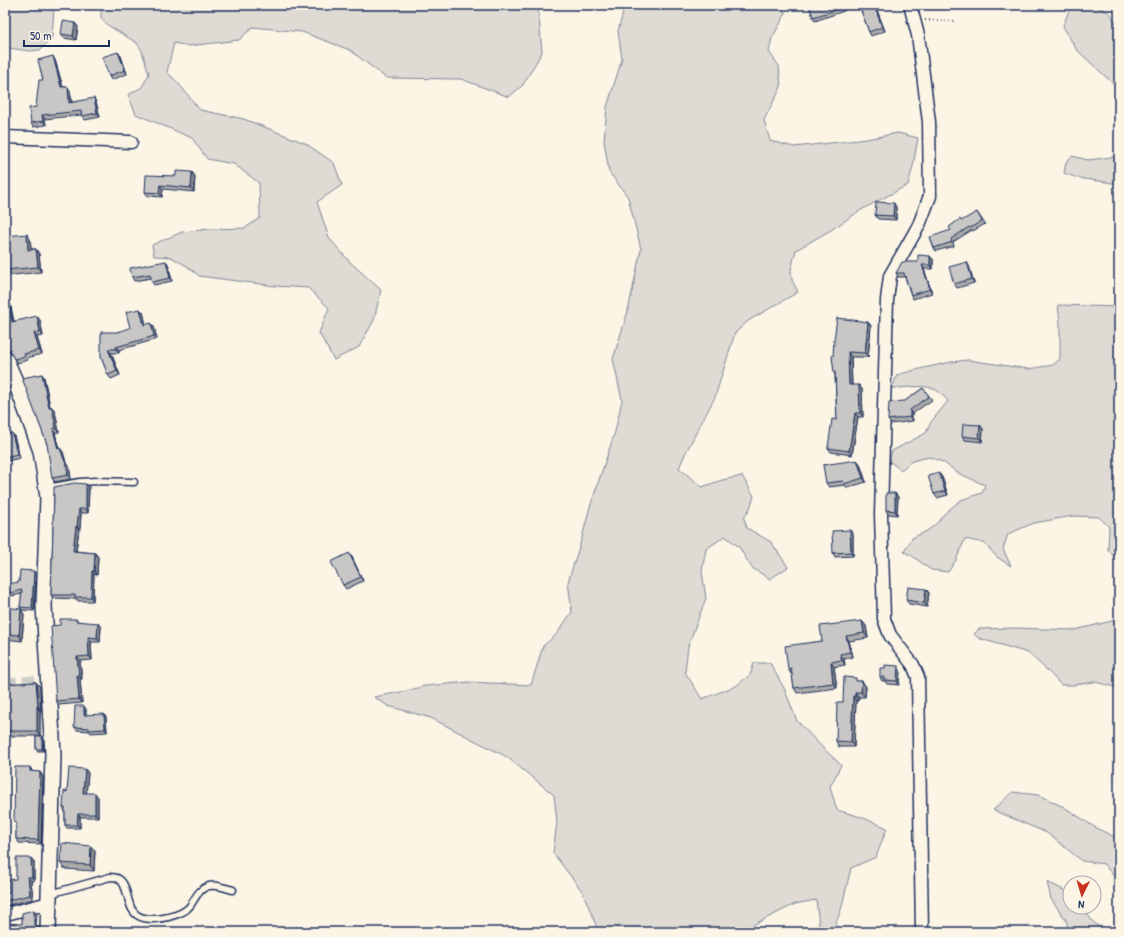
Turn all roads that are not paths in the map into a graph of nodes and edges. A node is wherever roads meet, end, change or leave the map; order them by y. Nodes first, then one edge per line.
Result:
1 (910, 5) edge
2 (5, 137) edge
3 (131, 142) dead end
4 (5, 358) edge
5 (134, 482) dead end
6 (47, 488) junction
7 (232, 890) dead end
8 (49, 899) junction
9 (5, 913) edge
10 (48, 932) edge
11 (922, 932) edge

1 - 11 street
2 - 3 street
4 - 6 street
5 - 6 lane
6 - 8 street
7 - 8 lane
8 - 9 street
8 - 10 street

